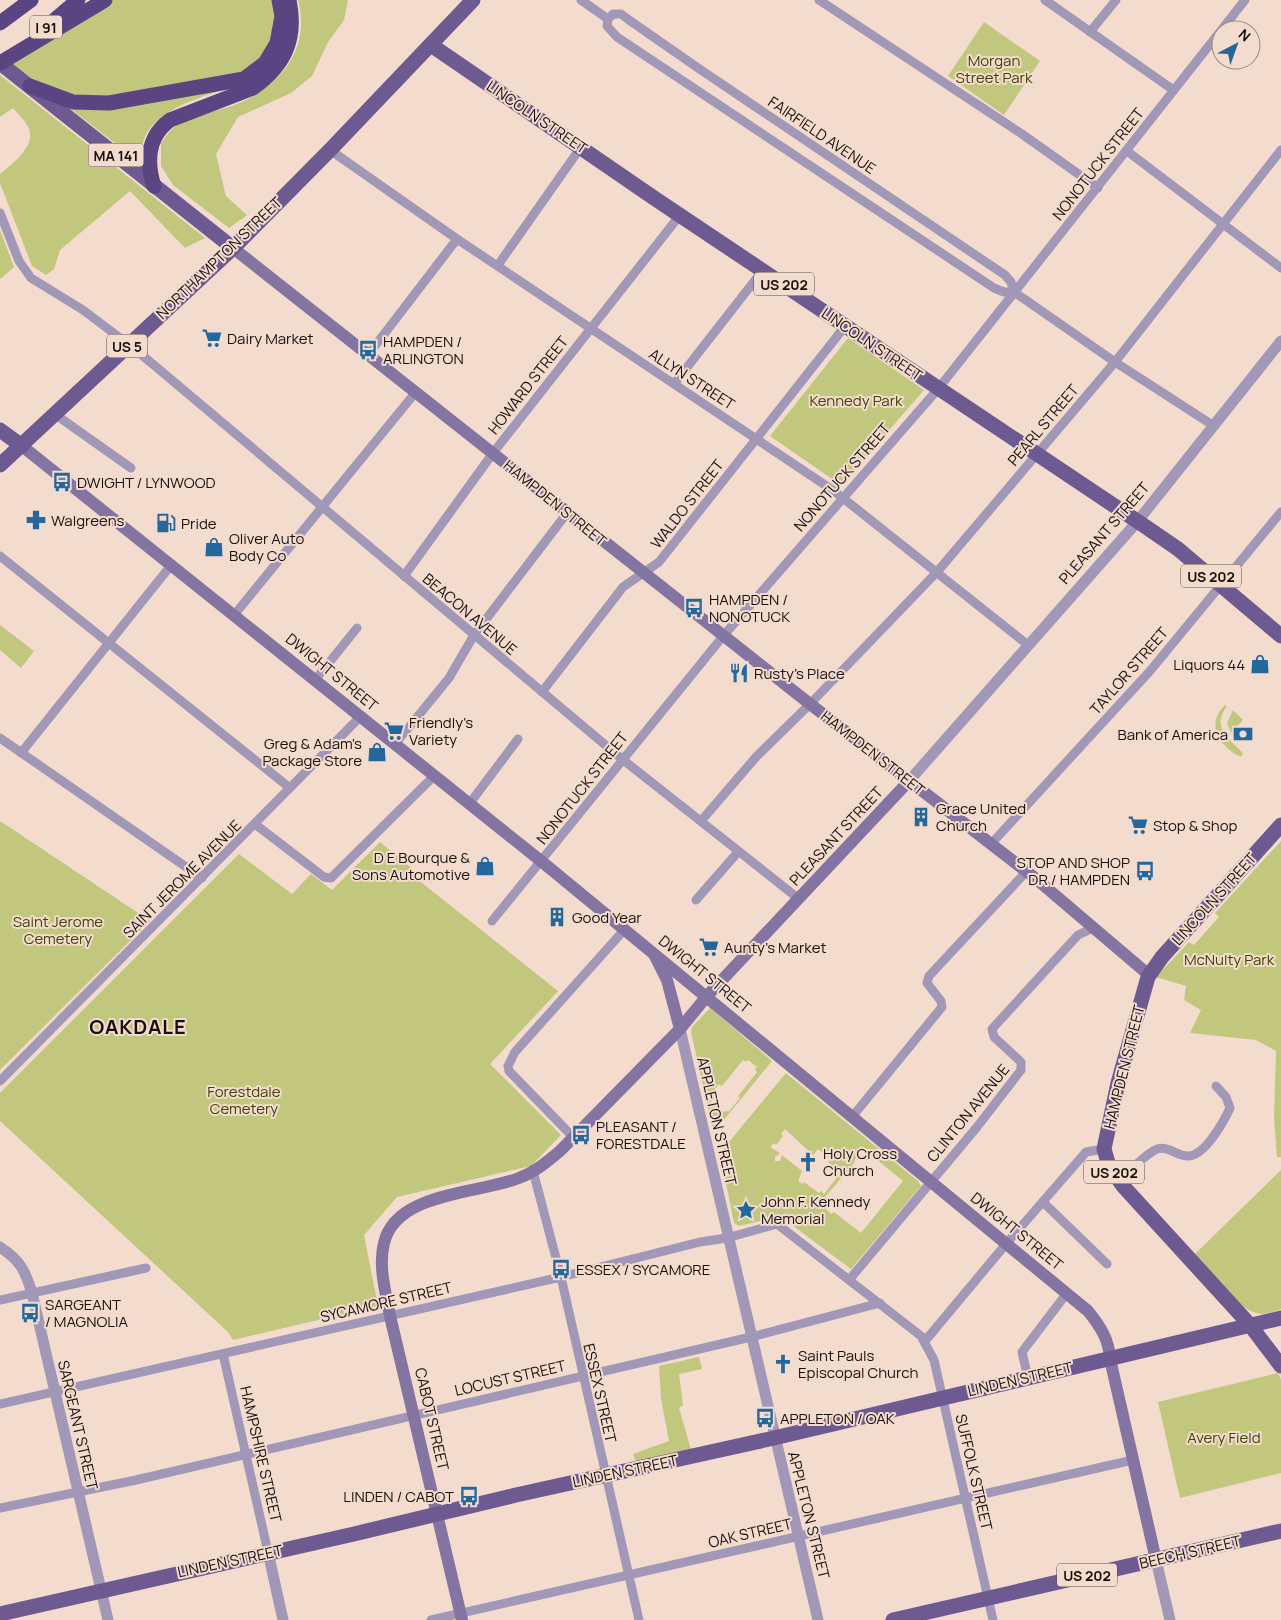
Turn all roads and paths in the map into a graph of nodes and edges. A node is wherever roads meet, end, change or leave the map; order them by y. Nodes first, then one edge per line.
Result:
1 (31, 0) edge
2 (78, 0) edge
3 (105, 0) edge
4 (279, 0) edge
5 (290, 0) edge
6 (473, 0) edge
7 (581, 0) edge
8 (819, 0) edge
9 (1045, 0) edge
10 (1116, 0) edge
11 (1245, 0) edge
12 (608, 19) junction
13 (0, 23) edge
14 (1090, 32) junction
15 (431, 45) junction
16 (14, 53) junction
17 (0, 63) edge
18 (30, 86) junction
19 (1172, 89) junction
20 (581, 147) junction
21 (330, 150) junction
22 (1281, 150) edge
23 (1127, 151) junction
24 (154, 186) junction
25 (1098, 188) junction
26 (0, 213) edge
27 (680, 215) junction
28 (1223, 224) junction
29 (457, 239) junction
30 (232, 248) junction
31 (498, 265) junction
32 (1281, 268) edge
33 (763, 270) junction
34 (1014, 292) junction
35 (846, 325) junction
36 (590, 329) junction
37 (1281, 341) edge
38 (128, 345) junction
39 (368, 355) junction
40 (1115, 362) junction
41 (674, 384) junction
42 (938, 389) junction
43 (415, 393) junction
44 (56, 415) junction
45 (1214, 426) junction
46 (0, 430) edge
47 (757, 438) junction
48 (22, 446) junction
49 (493, 453) junction
50 (1037, 455) junction
51 (0, 465) edge
52 (131, 468) dead end
53 (842, 497) junction
54 (322, 507) junction
55 (1281, 512) edge
56 (567, 513) junction
57 (1137, 522) junction
58 (0, 556) edge
59 (172, 564) junction
60 (644, 572) junction
61 (937, 572) junction
62 (404, 576) junction
63 (1221, 584) junction
64 (235, 614) junction
65 (357, 628) dead end
66 (474, 635) junction
67 (724, 635) junction
68 (1281, 636) edge
69 (109, 643) junction
70 (1028, 645) junction
71 (315, 680) junction
72 (542, 692) junction
73 (810, 704) junction
74 (360, 717) junction
75 (0, 738) edge
76 (518, 739) dead end
77 (396, 743) junction
78 (21, 752) junction
79 (622, 759) junction
80 (435, 775) junction
81 (909, 781) junction
82 (290, 788) junction
83 (470, 803) junction
84 (702, 821) junction
85 (255, 824) junction
86 (1281, 825) edge
87 (991, 844) junction
88 (738, 852) junction
89 (542, 861) junction
90 (1026, 872) junction
91 (202, 878) junction
92 (696, 900) dead end
93 (799, 900) junction
94 (492, 921) dead end
95 (1092, 928) junction
96 (625, 929) junction
97 (654, 953) junction
98 (1149, 975) junction
99 (707, 996) junction
100 (680, 1029) junction
101 (0, 1080) edge
102 (1216, 1086) dead end
103 (852, 1117) junction
104 (574, 1138) junction
105 (1104, 1149) junction
106 (533, 1172) junction
107 (931, 1181) junction
108 (1120, 1181) junction
109 (1043, 1202) junction
110 (777, 1224) joint
111 (392, 1226) joint
112 (727, 1238) junction
113 (1006, 1244) junction
114 (0, 1247) edge
115 (1107, 1264) dead end
116 (146, 1268) dead end
117 (561, 1277) junction
118 (849, 1280) junction
119 (32, 1292) junction
120 (1067, 1293) junction
121 (0, 1300) edge
122 (880, 1303) junction
123 (390, 1316) junction
124 (1281, 1318) edge
125 (1250, 1325) junction
126 (752, 1337) junction
127 (925, 1341) junction
128 (222, 1354) junction
129 (1110, 1359) junction
130 (1281, 1366) edge
131 (582, 1375) junction
132 (1028, 1378) junction
133 (54, 1391) junction
134 (943, 1397) junction
135 (0, 1404) edge
136 (414, 1414) junction
137 (774, 1438) junction
138 (246, 1453) junction
139 (1133, 1460) junction
140 (605, 1476) junction
141 (78, 1492) junction
142 (965, 1497) junction
143 (0, 1508) edge
144 (437, 1513) junction
145 (1281, 1531) edge
146 (798, 1537) junction
147 (268, 1552) junction
148 (1156, 1560) junction
149 (629, 1575) junction
150 (101, 1590) junction
151 (988, 1598) junction
152 (0, 1614) edge
153 (461, 1616) edge
154 (108, 1620) edge
155 (283, 1620) edge
156 (431, 1620) edge
157 (639, 1620) edge
158 (818, 1620) edge
159 (893, 1620) edge
160 (993, 1620) edge
161 (1170, 1620) edge

1 - 13 highway, I 91
2 - 16 highway, I 91
3 - 16 highway
4 - 18 highway
5 - 24 highway
6 - 15 main road, US 5
7 - 12 street, FAIRFIELD AVENUE
8 - 25 street
9 - 14 street
10 - 14 street
11 - 19 street, NONOTUCK STREET
12 - 34 street, FAIRFIELD AVENUE
12 - 34 street, FAIRFIELD AVENUE
14 - 19 street
15 - 20 main road, LINCOLN STREET / US 202
15 - 21 main road, NORTHAMPTON STREET / US 5
16 - 17 highway, I 91
17 - 18 main road, MA 141
18 - 24 main road, MA 141
19 - 23 street, NONOTUCK STREET
20 - 27 main road, LINCOLN STREET / US 202
20 - 31 street
21 - 29 street, ALLYN STREET
21 - 30 main road, NORTHAMPTON STREET / US 5
22 - 28 street, PEARL STREET
23 - 25 street, NONOTUCK STREET
23 - 28 street
24 - 30 main road, MA 141
25 - 34 street, NONOTUCK STREET
26 - 38 street, BEACON AVENUE
27 - 33 main road, LINCOLN STREET / US 202
27 - 36 street, HOWARD STREET
28 - 32 street
28 - 40 street, PEARL STREET
29 - 31 street, ALLYN STREET
29 - 39 street
30 - 38 main road, NORTHAMPTON STREET / US 5
30 - 39 main road, HAMPDEN STREET / MA 141
31 - 36 street, ALLYN STREET
33 - 35 main road, LINCOLN STREET / US 202
33 - 41 street
34 - 40 street, FAIRFIELD AVENUE
34 - 42 street, NONOTUCK STREET
35 - 42 main road, LINCOLN STREET / US 202
35 - 47 street, WALDO STREET
36 - 41 street, ALLYN STREET
36 - 49 street, HOWARD STREET
37 - 45 street, PLEASANT STREET
38 - 44 main road, NORTHAMPTON STREET / US 5
38 - 54 street, BEACON AVENUE
39 - 43 main road, HAMPDEN STREET / MA 141
40 - 45 street, FAIRFIELD AVENUE
40 - 50 street, PEARL STREET
41 - 47 street, ALLYN STREET
42 - 50 main road, LINCOLN STREET / US 202
42 - 53 street, NONOTUCK STREET
43 - 49 main road, HAMPDEN STREET / MA 141
43 - 54 street
44 - 48 main road, NORTHAMPTON STREET / US 5
44 - 52 street
45 - 57 street, PLEASANT STREET
46 - 48 main road
47 - 53 street, ALLYN STREET
47 - 60 street, WALDO STREET
48 - 51 main road, NORTHAMPTON STREET / US 5
48 - 59 main road, DWIGHT STREET
49 - 56 main road, HAMPDEN STREET / MA 141
49 - 62 street, HOWARD STREET
50 - 57 main road, LINCOLN STREET / US 202
50 - 61 street, PEARL STREET
53 - 61 street, ALLYN STREET
53 - 67 street, NONOTUCK STREET
54 - 62 street, BEACON AVENUE
54 - 64 street
55 - 63 street, TAYLOR STREET
56 - 60 main road, HAMPDEN STREET / MA 141
56 - 66 street
57 - 63 main road, LINCOLN STREET / US 202
57 - 70 street, PLEASANT STREET
58 - 69 street
59 - 64 main road, DWIGHT STREET
59 - 69 street
60 - 67 main road, HAMPDEN STREET / MA 141
60 - 72 street, WALDO STREET
61 - 70 street, ALLYN STREET
61 - 73 street, PEARL STREET
62 - 66 street, BEACON AVENUE
63 - 68 main road, LINCOLN STREET / US 202
63 - 87 street, TAYLOR STREET
64 - 71 main road, DWIGHT STREET
65 - 71 street
66 - 72 street, BEACON AVENUE
66 - 77 street
67 - 73 main road, HAMPDEN STREET / MA 141
67 - 79 street, NONOTUCK STREET
69 - 78 street
69 - 82 street
70 - 81 street, PLEASANT STREET
71 - 74 main road, DWIGHT STREET
72 - 79 street, BEACON AVENUE
73 - 81 main road, HAMPDEN STREET / MA 141
73 - 84 street, PEARL STREET
74 - 77 main road, DWIGHT STREET
74 - 82 street, SAINT JEROME AVENUE
75 - 78 street
76 - 83 street
77 - 80 main road, DWIGHT STREET
78 - 91 street
79 - 84 street, BEACON AVENUE
79 - 89 street, NONOTUCK STREET
80 - 83 main road, DWIGHT STREET
80 - 85 street
81 - 87 main road, HAMPDEN STREET
81 - 93 main road, PLEASANT STREET
82 - 85 street, SAINT JEROME AVENUE
83 - 89 main road, DWIGHT STREET
84 - 88 street, BEACON AVENUE
85 - 91 street, SAINT JEROME AVENUE
86 - 98 main road, LINCOLN STREET / US 202
87 - 90 main road, HAMPDEN STREET
88 - 92 street
88 - 93 street, BEACON AVENUE
89 - 94 street, NONOTUCK STREET
89 - 96 main road, DWIGHT STREET
90 - 95 main road, HAMPDEN STREET
90 - 103 street
91 - 101 street, SAINT JEROME AVENUE
93 - 99 main road, PLEASANT STREET
95 - 98 main road, HAMPDEN STREET
95 - 107 street, CLINTON AVENUE
96 - 97 main road, DWIGHT STREET
96 - 104 street
97 - 99 main road, DWIGHT STREET
97 - 100 main road, APPLETON STREET
98 - 105 main road, HAMPDEN STREET / US 202
99 - 100 main road, PLEASANT STREET
99 - 103 main road, DWIGHT STREET
100 - 104 main road, PLEASANT STREET
100 - 112 street, APPLETON STREET
102 - 108 street
103 - 107 main road, DWIGHT STREET
104 - 106 main road, PLEASANT STREET
105 - 108 main road, HAMPDEN STREET / US 202
105 - 109 street
106 - 111 main road, PLEASANT STREET
106 - 117 street, ESSEX STREET
107 - 113 main road, DWIGHT STREET
107 - 118 street, CLINTON AVENUE
108 - 125 main road, HAMPDEN STREET / US 202
109 - 113 street
109 - 115 street
110 - 112 street, SYCAMORE STREET
110 - 118 street, SUFFOLK STREET
111 - 123 main road, CABOT STREET
112 - 117 street, SYCAMORE STREET
112 - 126 street, APPLETON STREET
113 - 120 main road, DWIGHT STREET
113 - 127 street
114 - 119 street, SARGEANT STREET
116 - 119 street
117 - 123 street, SYCAMORE STREET
117 - 131 street, ESSEX STREET
118 - 122 street, SUFFOLK STREET
119 - 121 street
119 - 133 street, SARGEANT STREET
120 - 129 main road, DWIGHT STREET
120 - 132 street
122 - 126 street, LOCUST STREET
122 - 127 street, SUFFOLK STREET
123 - 128 street, SYCAMORE STREET
123 - 136 main road, CABOT STREET
124 - 125 main road, LINDEN STREET
125 - 129 main road, LINDEN STREET
125 - 130 main road, HAMPDEN STREET
126 - 131 street, LOCUST STREET
126 - 137 street, APPLETON STREET
127 - 134 street, SUFFOLK STREET
128 - 133 street, SYCAMORE STREET
128 - 138 street, HAMPSHIRE STREET
129 - 132 main road, LINDEN STREET
129 - 139 main road, DWIGHT STREET
131 - 136 street, LOCUST STREET
131 - 140 street, ESSEX STREET
132 - 134 main road, LINDEN STREET
133 - 135 street, SYCAMORE STREET
133 - 141 street, SARGEANT STREET
134 - 137 main road, LINDEN STREET
134 - 142 street, SUFFOLK STREET
136 - 138 street, LOCUST STREET
136 - 144 main road, CABOT STREET
137 - 140 main road, LINDEN STREET
137 - 146 street, APPLETON STREET
138 - 141 street, LOCUST STREET
138 - 147 street, HAMPSHIRE STREET
139 - 142 street, OAK STREET
139 - 148 main road, DWIGHT STREET
140 - 144 main road, LINDEN STREET
140 - 149 street, ESSEX STREET
141 - 143 street, LOCUST STREET
141 - 150 street, SARGEANT STREET
142 - 146 street, OAK STREET
142 - 151 street, SUFFOLK STREET
144 - 147 main road, LINDEN STREET
144 - 153 main road, CABOT STREET
145 - 148 main road, BEECH STREET / US 202
146 - 149 street, OAK STREET
146 - 158 street, APPLETON STREET
147 - 150 main road, LINDEN STREET
147 - 155 street, HAMPSHIRE STREET
148 - 151 main road, BEECH STREET / US 202
148 - 161 street, DWIGHT STREET
149 - 153 street, OAK STREET
149 - 157 street, ESSEX STREET
150 - 152 main road, LINDEN STREET
150 - 154 street, SARGEANT STREET
151 - 159 main road, BEECH STREET / US 202
151 - 160 street, SUFFOLK STREET
153 - 156 street, OAK STREET

